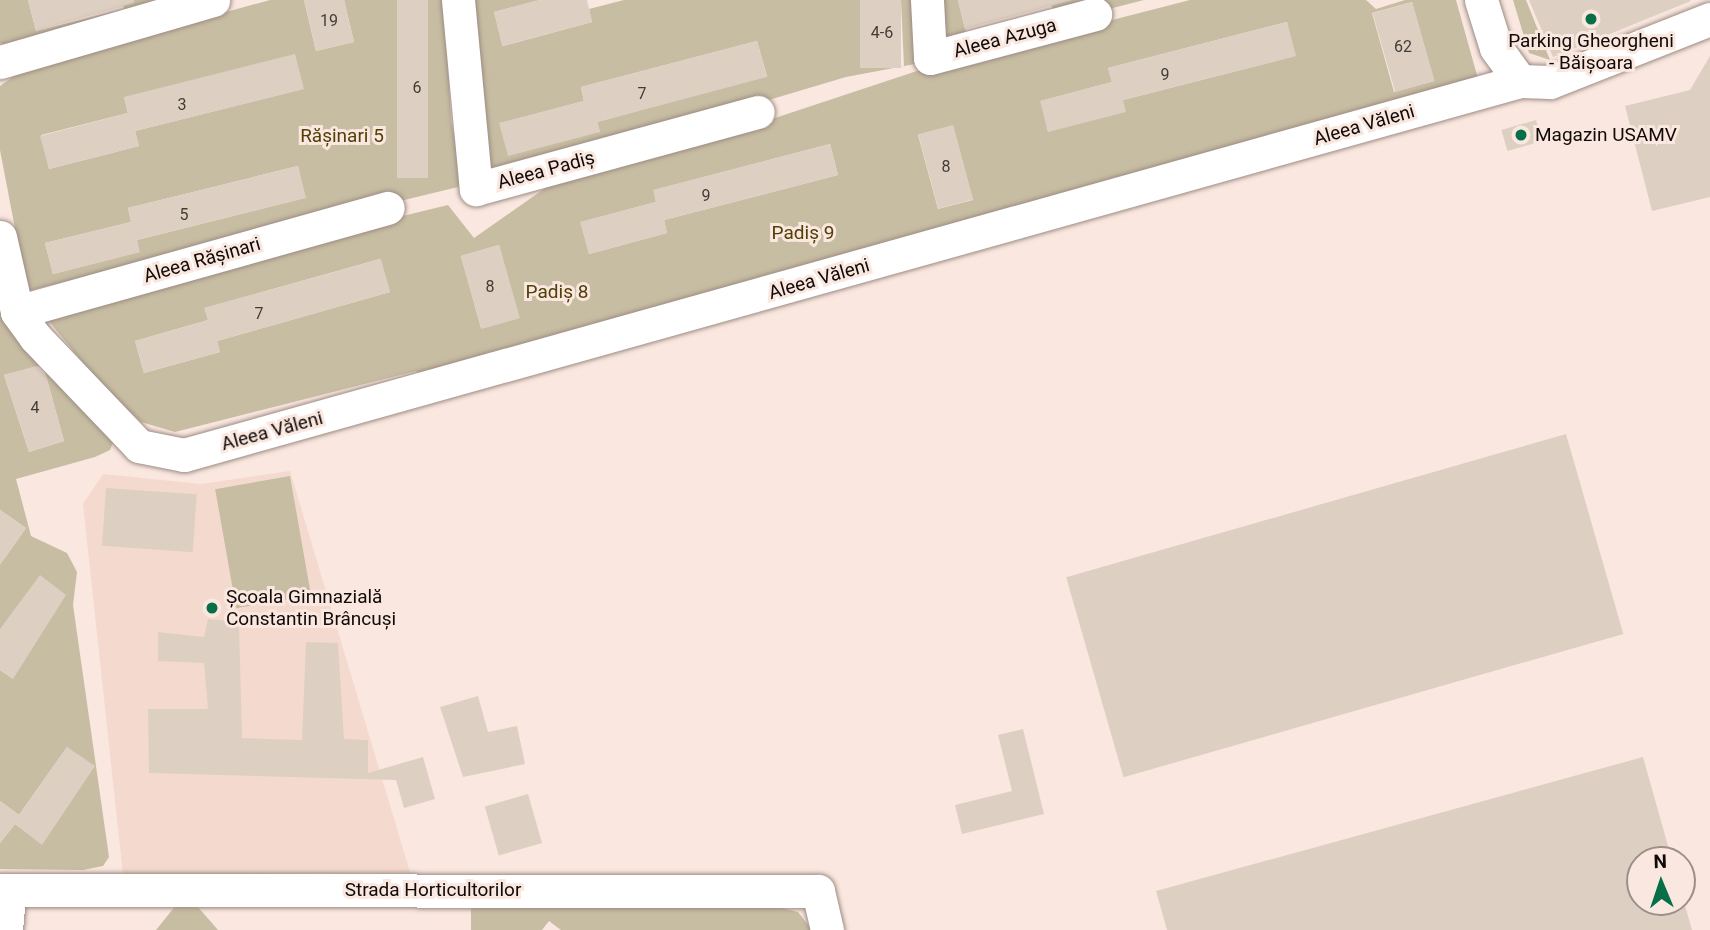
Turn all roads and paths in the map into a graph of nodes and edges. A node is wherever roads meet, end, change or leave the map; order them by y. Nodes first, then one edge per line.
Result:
1 (213, 0) edge
2 (458, 0) edge
3 (926, 0) edge
4 (1481, 0) edge
5 (1095, 14) dead end
6 (1710, 19) edge
7 (0, 62) edge
8 (1520, 81) junction
9 (758, 112) dead end
10 (388, 208) dead end
11 (0, 237) edge
12 (16, 312) junction
13 (5, 891) edge
14 (6, 930) edge
15 (827, 930) edge

1 - 7 street
2 - 9 street, Aleea Padiș
3 - 5 street, Aleea Azuga
4 - 8 street
6 - 8 street, Aleea Văleni
8 - 12 street, Aleea Văleni
10 - 12 street, Aleea Rășinari
11 - 12 street
13 - 14 street, Strada Horticultorilor
13 - 15 street, Strada Horticultorilor

